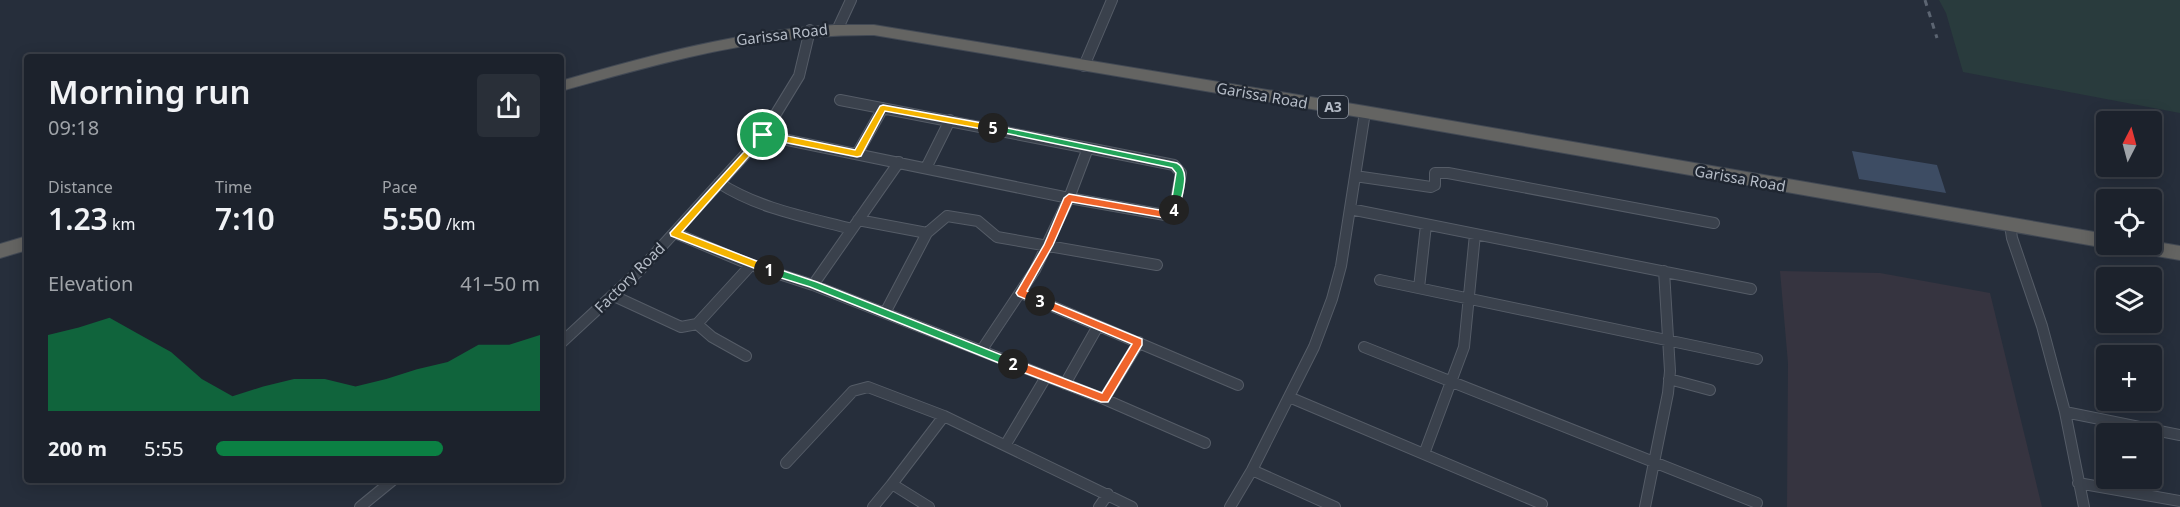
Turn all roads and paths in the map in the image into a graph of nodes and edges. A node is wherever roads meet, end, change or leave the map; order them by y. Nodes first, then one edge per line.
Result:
1 (851, 0) edge
2 (1112, 0) edge
3 (838, 28) junction
4 (810, 30) junction
5 (1084, 66) junction
6 (564, 85) edge
7 (840, 100) dead end
8 (883, 108) junction
9 (1365, 112) junction
10 (950, 120) junction
11 (763, 135) junction
12 (1088, 147) junction
13 (857, 154) junction
14 (899, 162) junction
15 (926, 168) junction
16 (1355, 176) junction
17 (719, 183) junction
18 (1069, 198) junction
19 (1350, 209) junction
20 (1714, 223) dead end
21 (855, 225) junction
22 (1426, 225) junction
23 (2010, 225) junction
24 (675, 233) junction
25 (927, 233) junction
26 (1474, 234) junction
27 (2096, 239) edge
28 (24, 244) edge
29 (1048, 245) junction
30 (0, 251) edge
31 (2162, 251) edge
32 (2180, 254) edge
33 (751, 264) junction
34 (1157, 265) dead end
35 (1664, 271) junction
36 (1380, 280) dead end
37 (813, 285) junction
38 (1419, 288) junction
39 (1751, 289) dead end
40 (1021, 293) junction
41 (614, 296) junction
42 (1470, 298) junction
43 (885, 313) junction
44 (697, 324) junction
45 (1098, 326) junction
46 (1668, 339) junction
47 (564, 340) edge
48 (1139, 342) junction
49 (1364, 347) dead end
50 (981, 351) junction
51 (746, 356) dead end
52 (1757, 359) dead end
53 (1046, 377) junction
54 (1669, 379) junction
55 (1450, 382) junction
56 (1065, 384) junction
57 (1238, 385) dead end
58 (1710, 390) dead end
59 (1289, 397) junction
60 (1104, 399) junction
61 (2065, 412) junction
62 (944, 416) junction
63 (2180, 435) edge
64 (1205, 443) dead end
65 (1006, 444) junction
66 (1424, 454) junction
67 (786, 463) dead end
68 (1653, 463) junction
69 (1252, 470) junction
70 (389, 483) edge
71 (2078, 483) junction
72 (892, 484) junction
73 (1108, 494) junction
74 (2180, 501) edge
75 (1757, 503) dead end
76 (1542, 504) dead end
77 (360, 507) edge
78 (873, 507) edge
79 (929, 507) edge
80 (1099, 507) edge
81 (1132, 507) edge
82 (1230, 507) edge
83 (1335, 507) edge
84 (1645, 507) edge
85 (2084, 507) edge

1 - 3 street
2 - 5 street
3 - 4 highway, Garissa Road / A3
3 - 5 highway, Garissa Road / A3
4 - 6 highway, Garissa Road / A3
4 - 11 street, Factory Road
5 - 9 highway, Garissa Road / A3
7 - 8 street
8 - 10 street
8 - 13 street
9 - 16 street
9 - 23 highway, Garissa Road / A3
10 - 12 street
10 - 15 street
11 - 13 street
11 - 17 street, Factory Road
12 - 18 street
12 - 18 street
13 - 14 street
14 - 15 street
14 - 21 street
15 - 18 street
16 - 19 street
16 - 20 street
17 - 21 street
17 - 24 street, Factory Road
18 - 29 street
19 - 22 street
19 - 59 street
21 - 25 street
21 - 37 street
22 - 26 street
22 - 38 street
23 - 27 highway, Garissa Road / A3
23 - 61 street
24 - 33 street
24 - 41 street, Factory Road
25 - 29 street
25 - 43 street
26 - 35 street
26 - 42 street
28 - 30 highway
29 - 34 street
29 - 40 street
31 - 32 highway
33 - 37 street
33 - 44 street
35 - 39 street
35 - 46 street
36 - 38 street
37 - 43 street
38 - 42 street
40 - 45 street
40 - 50 street
41 - 44 street
41 - 47 street, Factory Road
42 - 46 street
42 - 55 street
43 - 50 street
44 - 51 street
45 - 48 street
45 - 56 street
46 - 52 street
46 - 54 street
48 - 57 street
48 - 60 street
49 - 55 street
50 - 53 street
53 - 56 street
53 - 65 street
54 - 58 street
54 - 68 street
55 - 66 street
55 - 68 street
56 - 60 street
59 - 66 street
59 - 69 street
60 - 64 street
61 - 63 street
61 - 71 street
62 - 65 street
62 - 67 street
62 - 72 street
65 - 73 street
66 - 76 street
68 - 75 street
68 - 84 street
69 - 82 street
69 - 83 street
70 - 77 street
71 - 74 street
71 - 85 street
72 - 78 street
72 - 79 street
73 - 80 street
73 - 81 street

